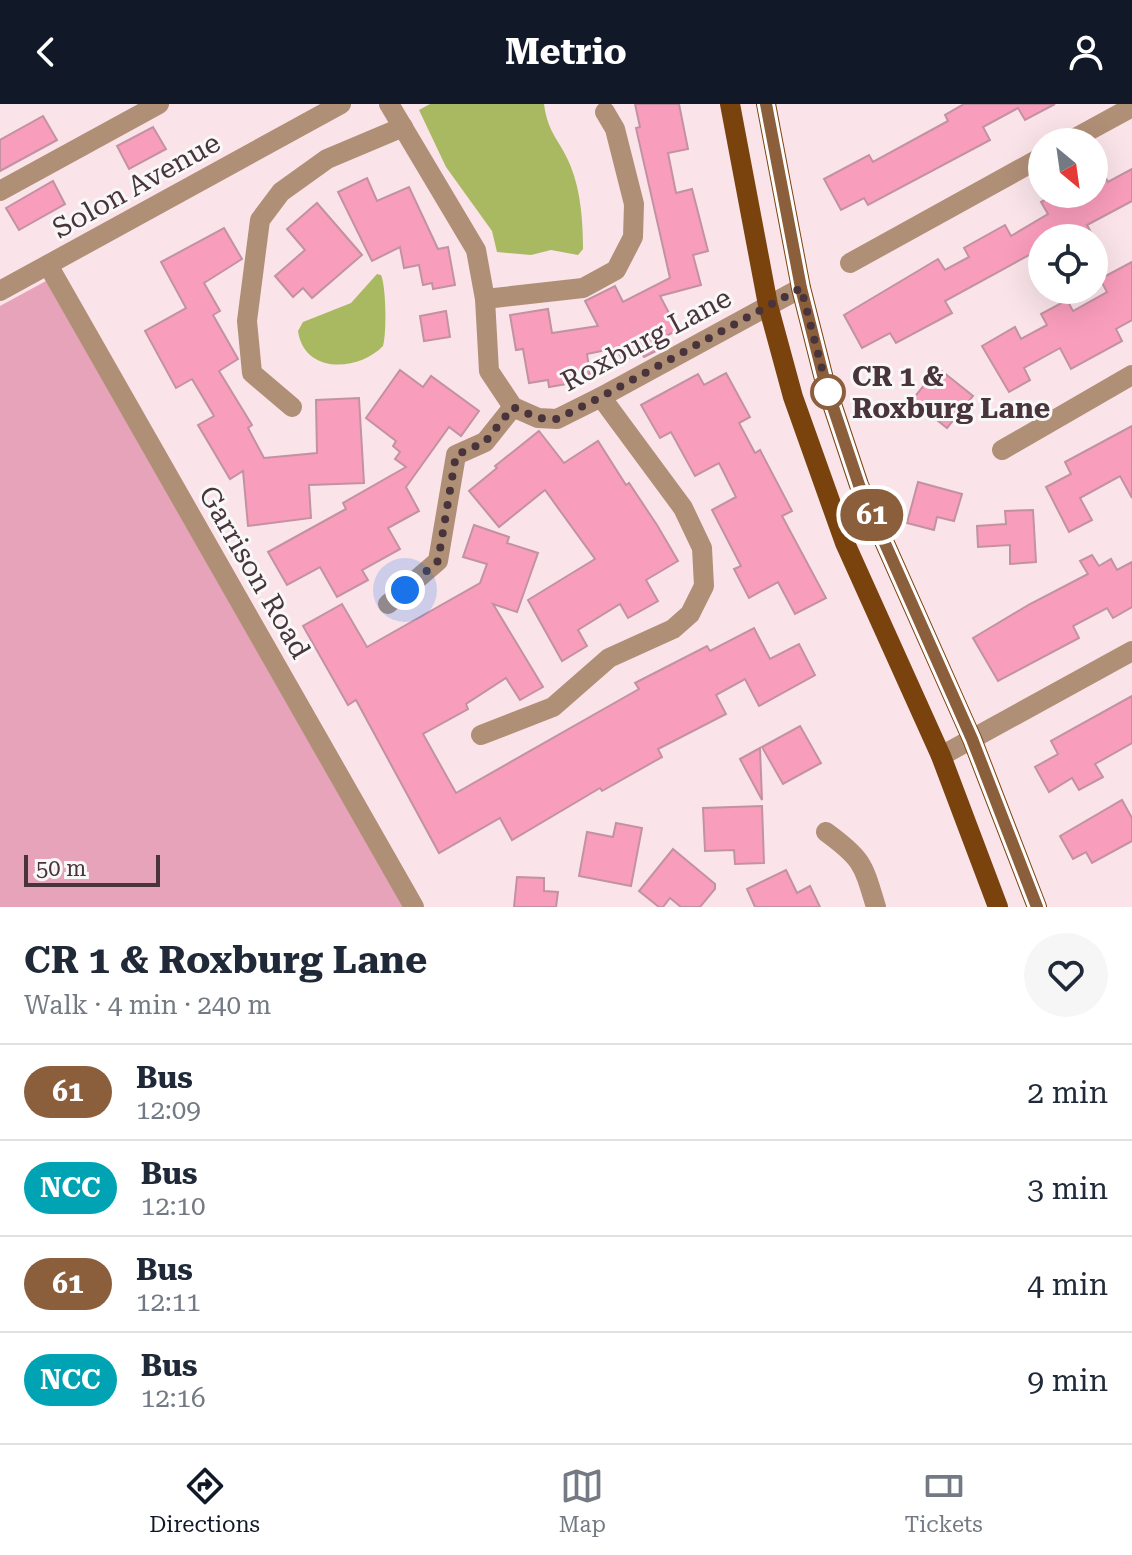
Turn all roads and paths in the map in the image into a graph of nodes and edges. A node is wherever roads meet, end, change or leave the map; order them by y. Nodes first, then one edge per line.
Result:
1 (159, 104) edge
2 (341, 104) edge
3 (389, 104) edge
4 (730, 104) edge
5 (766, 104) edge
6 (1132, 107) edge
7 (605, 112) dead end
8 (403, 127) junction
9 (1094, 128) edge
10 (1028, 165) edge
11 (0, 191) edge
12 (850, 263) dead end
13 (48, 265) junction
14 (801, 288) junction
15 (0, 291) edge
16 (485, 299) junction
17 (768, 305) junction
18 (1132, 375) edge
19 (601, 397) junction
20 (292, 407) dead end
21 (513, 407) junction
22 (1002, 450) dead end
23 (388, 604) dead end
24 (1132, 651) edge
25 (481, 735) dead end
26 (972, 739) junction
27 (941, 756) junction
28 (826, 832) dead end
29 (414, 907) edge
30 (876, 907) edge
31 (998, 907) edge
32 (1037, 907) edge

1 - 11 street
2 - 13 street, Solon Avenue
3 - 8 street
4 - 17 main road
5 - 14 main road
6 - 9 street
7 - 16 street
8 - 16 street
8 - 20 street
10 - 12 street
13 - 15 street, Solon Avenue
13 - 29 street, Garrison Road
14 - 17 street, Roxburg Lane
14 - 26 main road
16 - 21 street
17 - 19 street, Roxburg Lane
17 - 27 main road
18 - 22 street
19 - 21 street, Roxburg Lane
19 - 25 street
21 - 23 street
24 - 26 street
26 - 27 street
26 - 32 main road
27 - 31 main road
28 - 30 street

